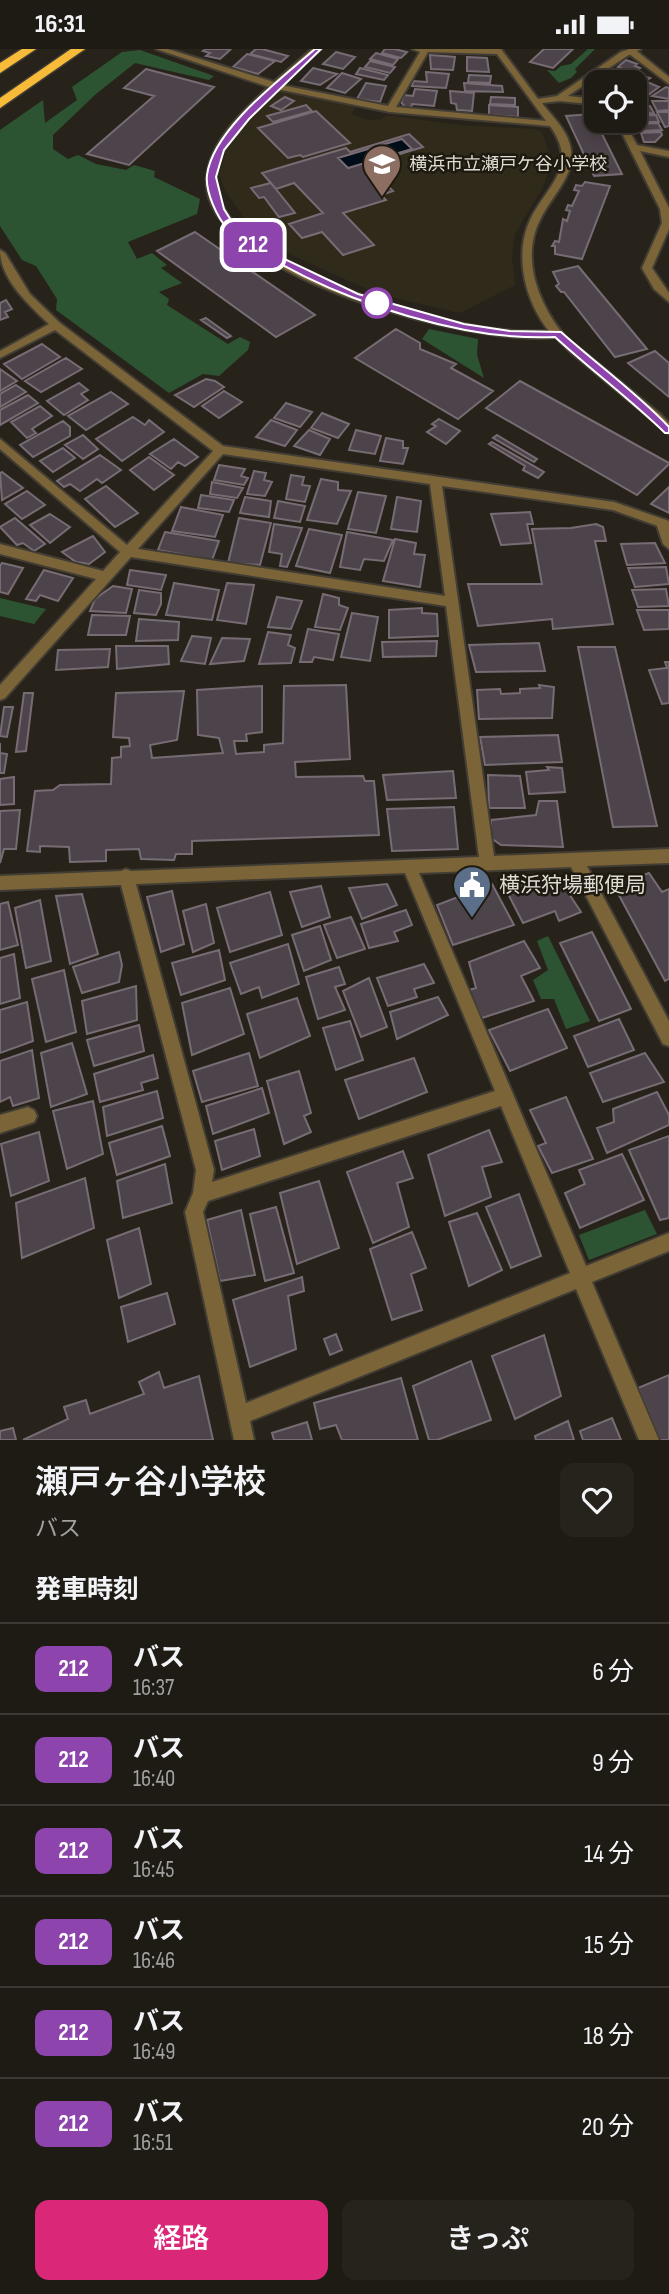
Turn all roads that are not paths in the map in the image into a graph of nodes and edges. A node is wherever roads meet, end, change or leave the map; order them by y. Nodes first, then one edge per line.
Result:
1 (30, 49) edge
2 (58, 49) edge
3 (79, 49) edge
4 (160, 49) edge
5 (190, 49) edge
6 (317, 49) edge
7 (420, 50) edge
8 (498, 50) edge
9 (634, 50) edge
10 (19, 53) edge
11 (181, 56) junction
12 (0, 69) edge
13 (669, 81) edge
14 (276, 86) junction
15 (0, 88) edge
16 (560, 98) junction
17 (584, 101) edge
18 (535, 102) junction
19 (0, 104) edge
20 (390, 109) junction
21 (552, 124) junction
22 (626, 133) edge
23 (633, 147) junction
24 (669, 153) edge
25 (0, 253) edge
26 (669, 299) edge
27 (56, 325) junction
28 (558, 334) junction
29 (0, 355) edge
30 (669, 430) edge
31 (0, 443) edge
32 (220, 450) junction
33 (436, 482) junction
34 (666, 524) edge
35 (669, 544) edge
36 (0, 549) edge
37 (128, 552) junction
38 (106, 577) junction
39 (452, 602) junction
40 (0, 694) edge
41 (669, 856) edge
42 (575, 859) junction
43 (486, 863) junction
44 (409, 866) junction
45 (126, 876) junction
46 (0, 883) edge
47 (669, 1038) edge
48 (505, 1096) junction
49 (28, 1115) dead end
50 (0, 1124) edge
51 (202, 1193) junction
52 (669, 1242) edge
53 (581, 1277) junction
54 (238, 1416) junction
55 (244, 1440) edge
56 (649, 1440) edge

1 - 10 highway
2 - 15 highway
3 - 19 highway
4 - 11 street
5 - 11 street
6 - 14 street
7 - 8 street
7 - 20 street
8 - 18 street
9 - 13 street
9 - 16 street
10 - 12 highway
11 - 14 street
14 - 20 street
14 - 28 street
16 - 17 street
16 - 18 street
18 - 21 street
20 - 21 street
21 - 28 street
22 - 23 street
23 - 24 street
23 - 26 street
25 - 27 street
27 - 29 street
27 - 32 street
28 - 30 street
31 - 37 street
32 - 33 street
32 - 37 street
33 - 34 street
33 - 39 street
34 - 35 street
36 - 38 street
37 - 38 street
37 - 39 street
38 - 40 street
39 - 43 street
41 - 42 street
42 - 43 street
42 - 47 street
43 - 44 street
44 - 45 street
44 - 48 street
45 - 46 street
45 - 51 street
48 - 51 street
48 - 53 street
49 - 50 street
51 - 54 street
52 - 53 street
53 - 54 street
53 - 56 street
54 - 55 street

